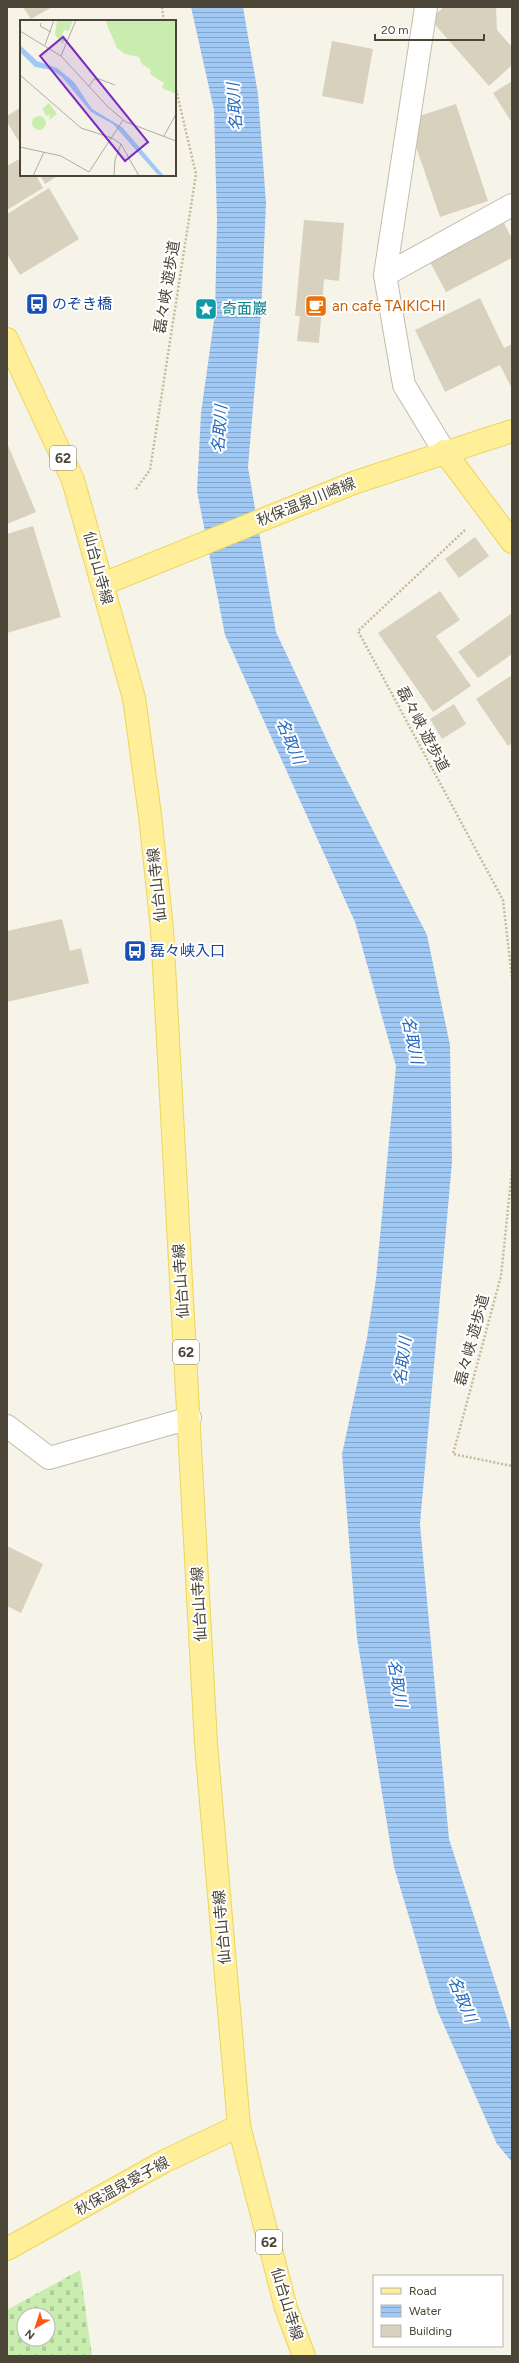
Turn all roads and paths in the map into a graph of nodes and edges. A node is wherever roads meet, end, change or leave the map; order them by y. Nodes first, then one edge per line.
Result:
1 (162, 7) edge
2 (426, 7) edge
3 (164, 20) edge
4 (176, 89) edge
5 (512, 205) edge
6 (385, 275) junction
7 (7, 339) edge
8 (512, 430) edge
9 (444, 451) junction
10 (136, 489) dead end
11 (467, 529) dead end
12 (512, 542) edge
13 (103, 584) junction
14 (512, 978) edge
15 (512, 1170) edge
16 (190, 1418) junction
17 (7, 1426) edge
18 (512, 1466) edge
19 (239, 2126) junction
20 (7, 2249) edge
21 (304, 2356) edge

1 - 3 path
2 - 6 street
4 - 10 path, 磊々峡 遊歩道
5 - 6 street
6 - 9 street
7 - 13 main road, 仙台山寺線 / 62
8 - 9 main road, 秋保温泉川崎線
9 - 12 main road
9 - 13 main road, 秋保温泉川崎線
11 - 14 path, 磊々峡 遊歩道
13 - 16 main road, 仙台山寺線 / 62
15 - 18 path, 磊々峡 遊歩道
16 - 17 street
16 - 19 main road, 仙台山寺線 / 62
19 - 20 main road, 秋保温泉愛子線
19 - 21 main road, 仙台山寺線 / 62

